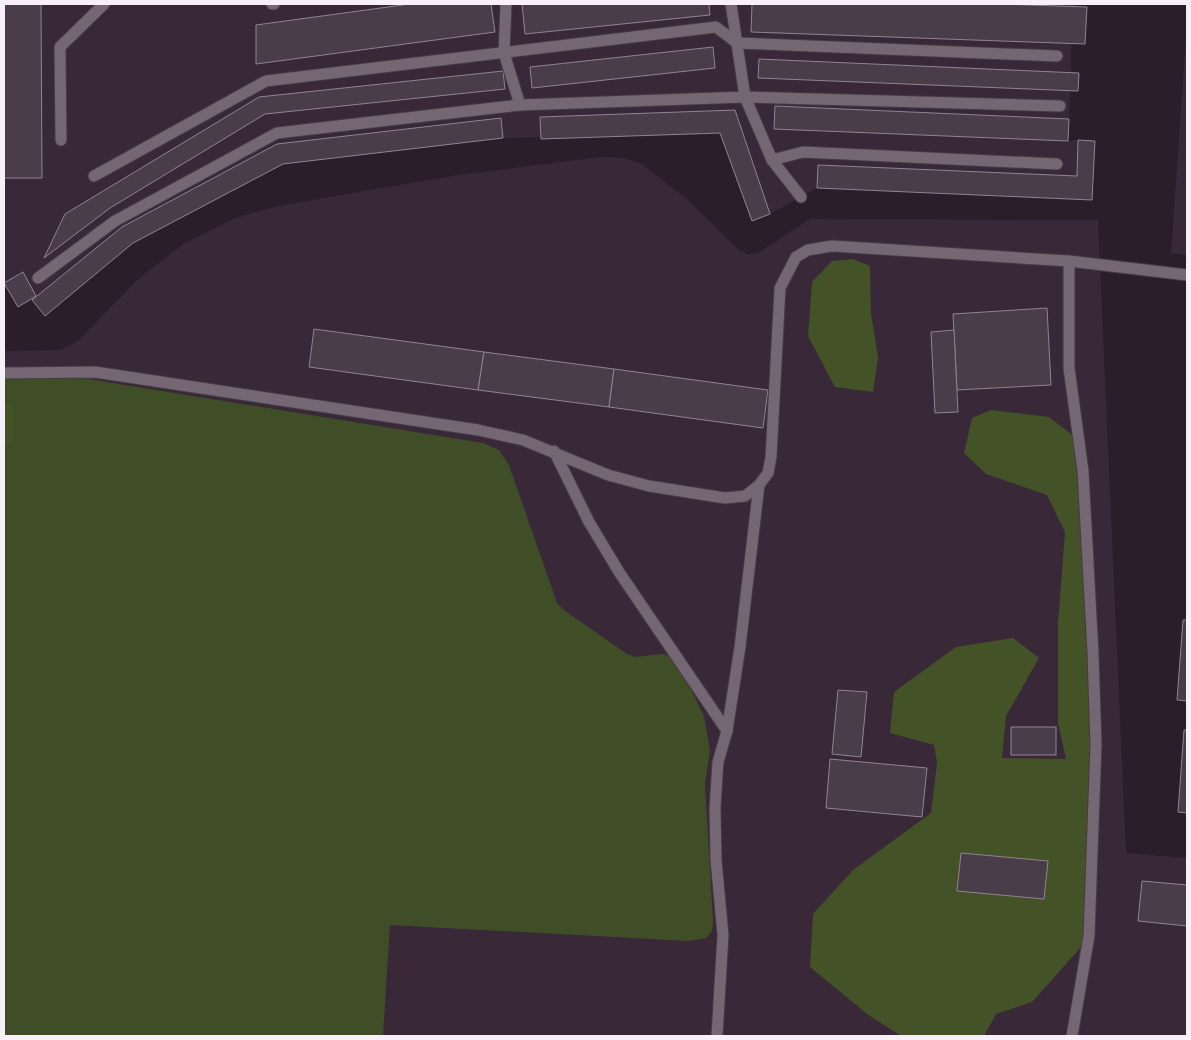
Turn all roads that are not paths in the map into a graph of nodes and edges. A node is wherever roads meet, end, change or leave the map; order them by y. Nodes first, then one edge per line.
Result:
1 (104, 4) edge
2 (506, 4) edge
3 (731, 4) edge
4 (737, 43) junction
5 (504, 53) junction
6 (1057, 56) dead end
7 (745, 97) junction
8 (520, 105) junction
9 (1060, 106) dead end
10 (61, 140) dead end
11 (772, 160) junction
12 (1057, 164) dead end
13 (94, 176) dead end
14 (801, 197) dead end
15 (1069, 261) junction
16 (1187, 275) edge
17 (38, 278) dead end
18 (4, 373) edge
19 (554, 451) junction
20 (759, 485) junction
21 (727, 731) junction
22 (717, 1036) edge
23 (1072, 1036) edge

1 - 10 lane
2 - 5 lane
3 - 4 lane
4 - 5 lane
4 - 6 lane
4 - 7 lane
5 - 8 lane
5 - 13 lane
7 - 8 lane
7 - 9 lane
7 - 11 lane
8 - 17 lane
11 - 12 lane
11 - 14 lane
15 - 16 lane
15 - 20 lane
15 - 23 lane
18 - 19 lane
19 - 20 lane
19 - 21 lane
20 - 21 lane
21 - 22 lane

